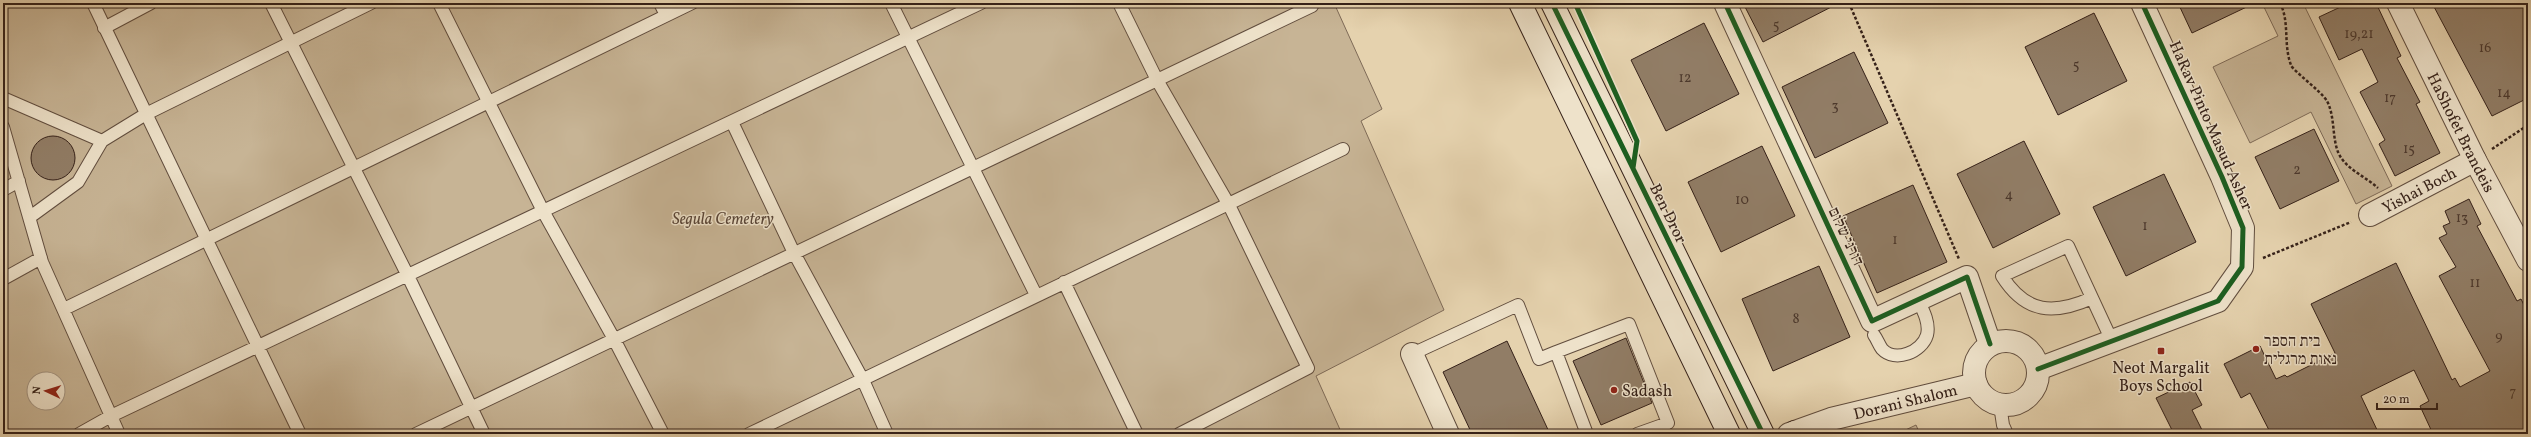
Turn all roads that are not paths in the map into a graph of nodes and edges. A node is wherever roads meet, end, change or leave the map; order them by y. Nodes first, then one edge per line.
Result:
1 (92, 3) edge
2 (151, 3) edge
3 (271, 3) edge
4 (371, 3) edge
5 (439, 3) edge
6 (660, 3) edge
7 (692, 3) edge
8 (891, 3) edge
9 (981, 3) edge
10 (1119, 3) edge
11 (1520, 3) edge
12 (1552, 3) edge
13 (1725, 3) edge
14 (2142, 3) edge
15 (2398, 3) edge
16 (1312, 6) dead end
17 (666, 15) junction
18 (104, 28) junction
19 (908, 38) junction
20 (290, 43) junction
21 (1157, 80) junction
22 (3, 98) edge
23 (489, 102) junction
24 (146, 114) junction
25 (732, 122) junction
26 (3, 127) edge
27 (102, 141) junction
28 (1343, 149) dead end
29 (2475, 160) junction
30 (352, 168) junction
31 (972, 168) junction
32 (19, 181) junction
33 (3, 190) edge
34 (1229, 205) junction
35 (543, 211) junction
36 (2370, 215) road end
37 (30, 217) junction
38 (206, 240) junction
39 (794, 253) junction
40 (41, 258) junction
41 (2528, 260) edge
42 (408, 276) junction
43 (3, 279) edge
44 (1064, 282) junction
45 (1036, 295) junction
46 (2092, 298) junction
47 (1918, 300) junction
48 (64, 309) junction
49 (1874, 335) dead end
50 (614, 339) junction
51 (2112, 341) junction
52 (1990, 344) junction
53 (258, 347) junction
54 (1556, 352) junction
55 (1412, 354) joint
56 (2038, 369) junction
57 (863, 380) junction
58 (1976, 384) junction
59 (2000, 405) junction
60 (471, 408) junction
61 (111, 416) junction
62 (1793, 433) edge
63 (79, 434) edge
64 (119, 434) edge
65 (300, 434) edge
66 (416, 434) edge
67 (484, 434) edge
68 (663, 434) edge
69 (749, 434) edge
70 (887, 434) edge
71 (1137, 434) edge
72 (1179, 434) edge
73 (1448, 434) edge
74 (1587, 434) edge
75 (1637, 434) edge
76 (1729, 434) edge
77 (1763, 434) edge
78 (2007, 434) edge

1 - 18 lane
2 - 18 lane
3 - 20 lane
4 - 20 lane
5 - 23 lane
6 - 17 lane
7 - 17 lane
8 - 19 lane
9 - 19 lane
10 - 21 lane
11 - 76 street
12 - 77 street, Ben Dror
13 - 47 street, דורני שלום
14 - 51 street, HaRav Pinto Masud Asher
15 - 29 street, HaShofet Brandeis
16 - 21 lane
17 - 23 lane
18 - 24 lane
19 - 25 lane
19 - 31 lane
20 - 24 lane
20 - 30 lane
21 - 31 lane
21 - 34 lane
22 - 27 lane
23 - 30 lane
23 - 35 lane
24 - 27 lane
24 - 38 lane
25 - 35 lane
25 - 39 lane
26 - 32 lane
27 - 37 lane
28 - 34 lane
29 - 36 street, Yishai Boch
29 - 41 street, HaShofet Brandeis
30 - 38 lane
30 - 42 lane
31 - 39 lane
31 - 45 lane
32 - 33 lane
32 - 37 lane
34 - 44 lane
34 - 72 lane
35 - 42 lane
35 - 50 lane
37 - 40 lane
38 - 48 lane
38 - 53 lane
39 - 50 lane
39 - 57 lane
40 - 43 lane
40 - 48 lane
42 - 53 lane
42 - 60 lane
44 - 45 lane
44 - 71 lane
45 - 57 lane
46 - 46 lane
46 - 51 lane
47 - 49 lane
47 - 52 street, דורני שלום
48 - 61 lane
50 - 60 lane
50 - 68 lane
51 - 56 street
52 - 56 street
52 - 58 street
53 - 61 lane
53 - 65 lane
54 - 55 lane
54 - 74 lane
54 - 75 lane
55 - 73 street
56 - 59 street
57 - 69 lane
57 - 70 lane
58 - 59 street
58 - 62 street, Dorani Shalom
59 - 78 lane
60 - 66 lane
60 - 67 lane
61 - 63 lane
61 - 64 lane

